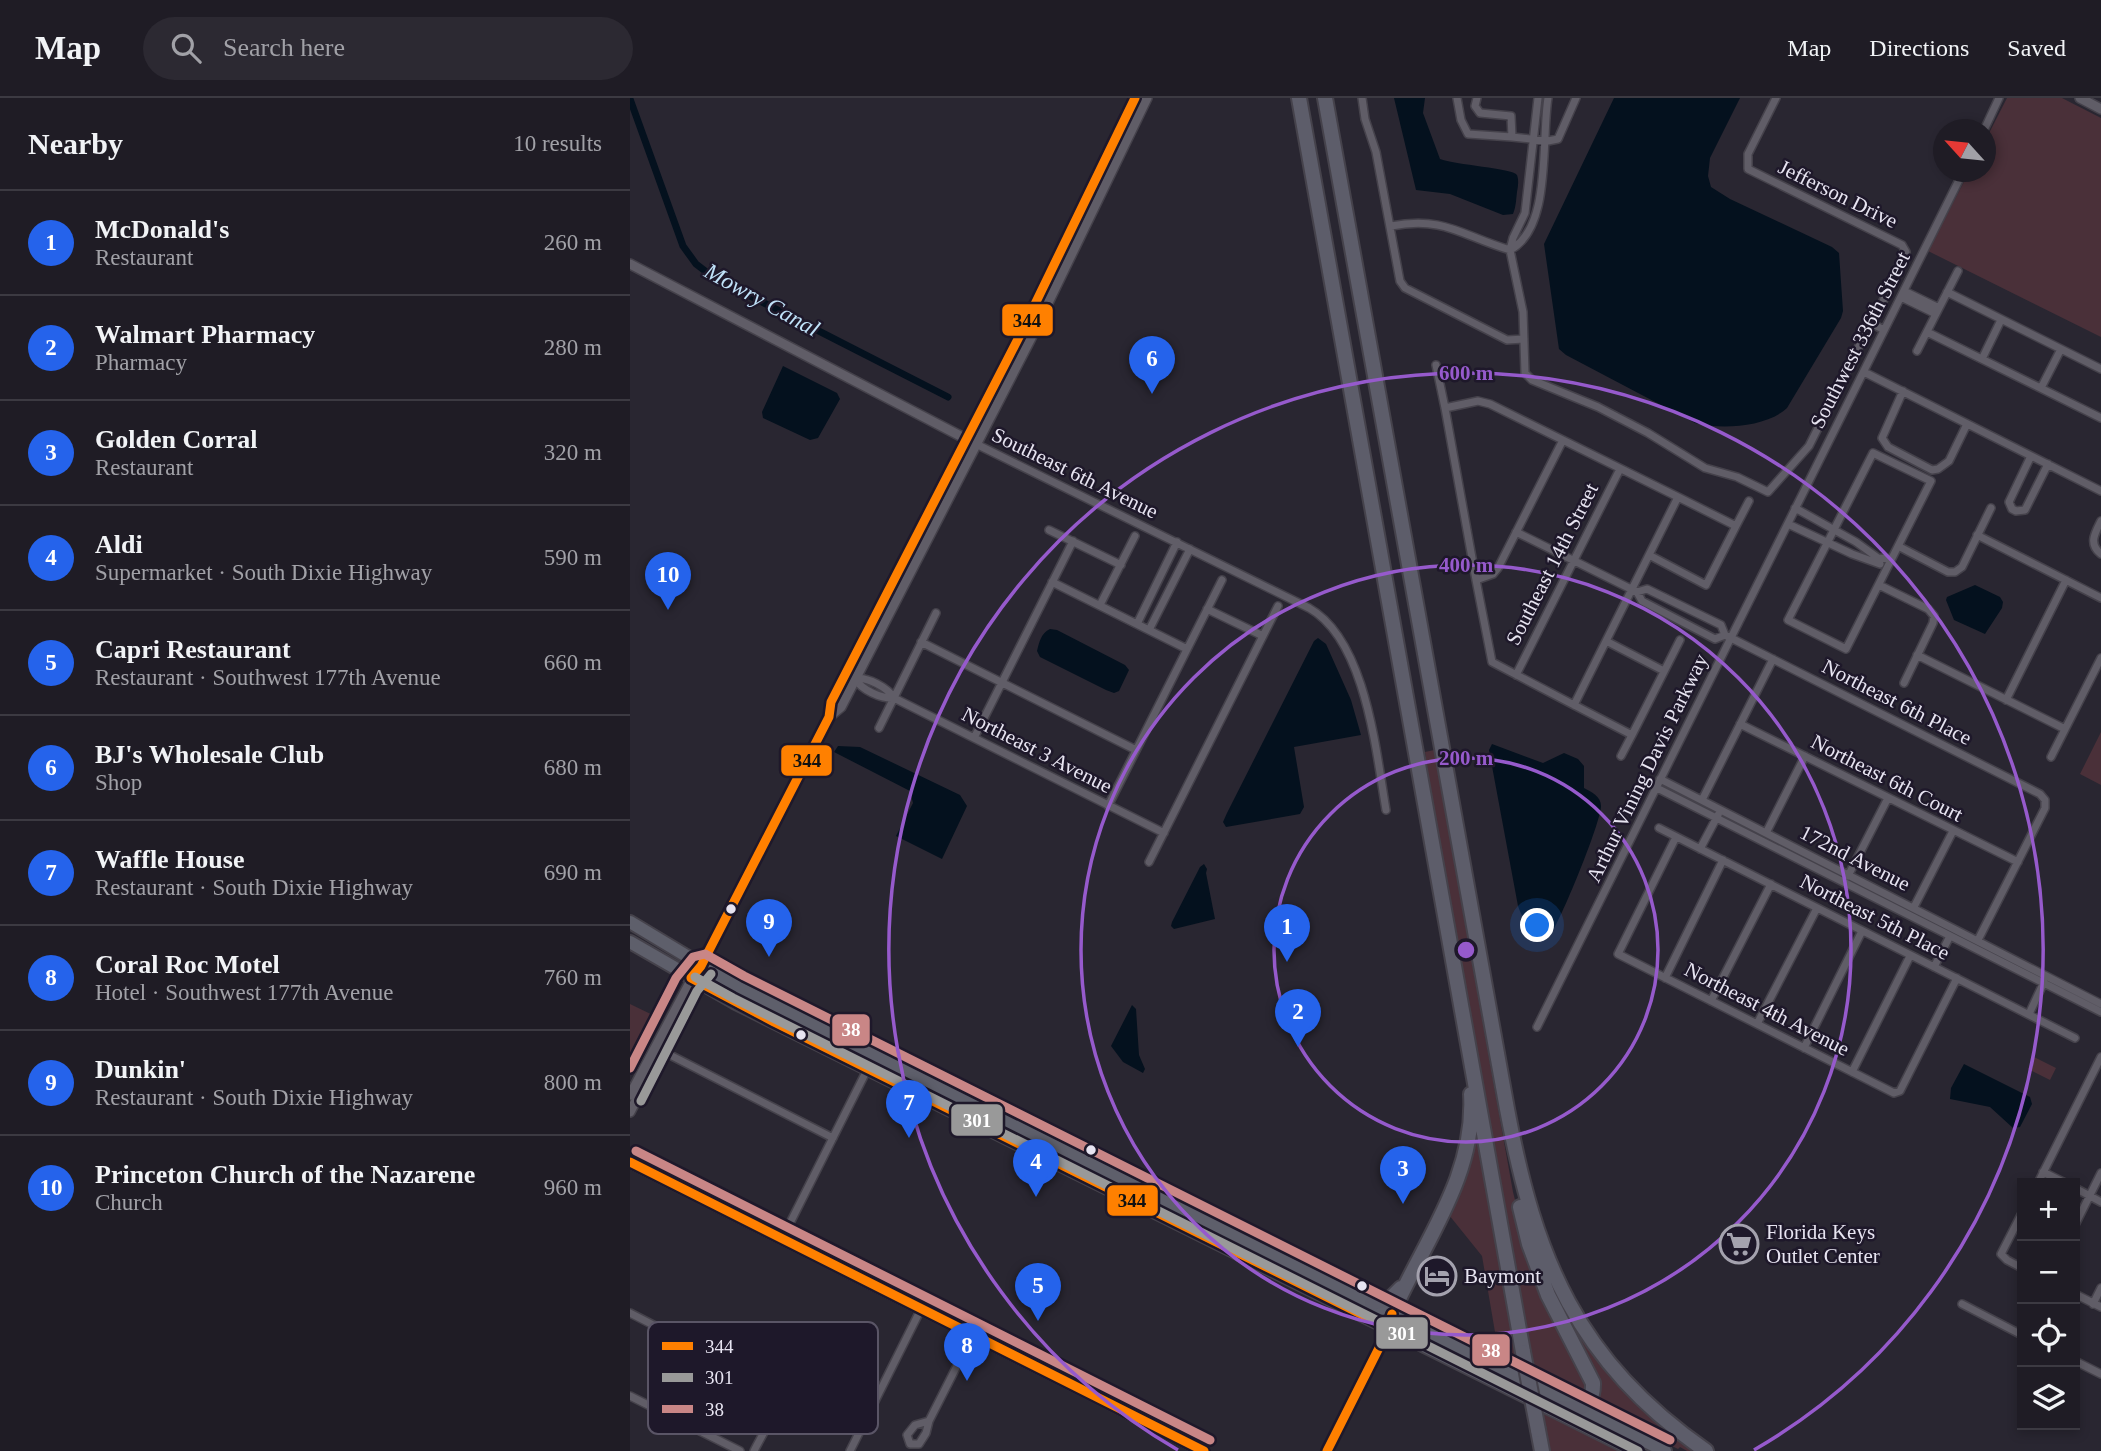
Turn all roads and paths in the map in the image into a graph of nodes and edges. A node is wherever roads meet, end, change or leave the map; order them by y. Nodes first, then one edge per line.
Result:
1 (1135, 98) edge
2 (1147, 98) edge
3 (1298, 98) edge
4 (1325, 98) edge
5 (1362, 98) edge
6 (1457, 98) edge
7 (1477, 98) edge
8 (1538, 98) edge
9 (1548, 98) edge
10 (1576, 98) edge
11 (1776, 98) edge
12 (1999, 98) edge
13 (2080, 98) edge
14 (2101, 109) edge
15 (1989, 119) edge
16 (1512, 137) junction
17 (1532, 138) junction
18 (1543, 140) junction
19 (1958, 182) edge
20 (1391, 226) junction
21 (1510, 250) junction
22 (630, 264) edge
23 (1958, 271) dead end
24 (1947, 292) junction
25 (1902, 294) junction
26 (1938, 311) junction
27 (2001, 320) junction
28 (1867, 321) junction
29 (1884, 330) junction
30 (1927, 332) junction
31 (1524, 339) junction
32 (2061, 349) junction
33 (1917, 351) dead end
34 (1982, 359) junction
35 (1436, 366) dead end
36 (2101, 369) edge
37 (1864, 372) junction
38 (2041, 388) junction
39 (1903, 391) junction
40 (1445, 408) junction
41 (2100, 414) edge
42 (1968, 424) junction
43 (967, 440) junction
44 (1563, 440) junction
45 (976, 444) junction
46 (2031, 456) junction
47 (2048, 464) junction
48 (1620, 469) junction
49 (2101, 491) edge
50 (1678, 497) junction
51 (1749, 501) dead end
52 (1795, 508) junction
53 (1991, 508) dead end
54 (2101, 521) edge
55 (1788, 524) junction
56 (1736, 526) junction
57 (1049, 530) dead end
58 (1833, 530) junction
59 (1516, 532) junction
60 (1135, 536) dead end
61 (1977, 536) junction
62 (1073, 541) junction
63 (1177, 542) junction
64 (1827, 542) junction
65 (1898, 546) junction
66 (1864, 547) junction
67 (1190, 549) junction
68 (2101, 554) edge
69 (1649, 555) junction
70 (1858, 557) junction
71 (1891, 559) junction
72 (1573, 560) junction
73 (1121, 565) junction
74 (1885, 571) junction
75 (1476, 579) junction
76 (1222, 580) dead end
77 (2066, 580) junction
78 (1052, 582) junction
79 (1879, 585) junction
80 (1634, 590) junction
81 (1666, 598) junction
82 (2101, 598) edge
83 (1100, 605) junction
84 (1278, 606) dead end
85 (1145, 607) junction
86 (1207, 609) junction
87 (1660, 610) junction
88 (936, 613) dead end
89 (1157, 613) junction
90 (1137, 624) junction
91 (1149, 629) junction
92 (1263, 636) junction
93 (1728, 636) junction
94 (1680, 640) dead end
95 (1606, 641) junction
96 (921, 642) junction
97 (1187, 649) junction
98 (1917, 655) junction
99 (2101, 657) edge
100 (1773, 659) junction
101 (1664, 671) junction
102 (1516, 675) junction
103 (855, 679) junction
104 (1002, 682) junction
105 (1904, 682) dead end
106 (894, 698) junction
107 (2006, 700) junction
108 (1574, 705) junction
109 (829, 717) junction
110 (1740, 723) junction
111 (879, 728) dead end
112 (2065, 729) junction
113 (1632, 734) junction
114 (974, 738) junction
115 (1136, 750) junction
116 (1621, 756) dead end
117 (1805, 757) junction
118 (2051, 757) dead end
119 (1660, 779) junction
120 (1657, 788) junction
121 (1888, 799) junction
122 (1702, 800) junction
123 (1108, 806) junction
124 (1386, 810) dead end
125 (1721, 810) junction
126 (1716, 818) junction
127 (1659, 828) dead end
128 (1953, 831) junction
129 (1164, 833) junction
130 (1766, 833) junction
131 (1676, 837) junction
132 (1700, 849) junction
133 (1723, 860) junction
134 (1149, 862) dead end
135 (2018, 862) junction
136 (1849, 875) junction
137 (1845, 883) junction
138 (1771, 884) junction
139 (1914, 907) junction
140 (1817, 908) junction
141 (630, 922) edge
142 (1862, 931) junction
143 (1950, 936) junction
144 (1978, 940) junction
145 (630, 942) edge
146 (1910, 956) junction
147 (701, 966) junction
148 (1934, 967) junction
149 (2046, 974) junction
150 (1665, 978) junction
151 (1957, 978) junction
152 (694, 980) junction
153 (2044, 983) junction
154 (1711, 1001) junction
155 (2101, 1004) edge
156 (2101, 1012) edge
157 (2029, 1014) junction
158 (1757, 1024) junction
159 (1536, 1027) dead end
160 (2075, 1038) dead end
161 (1804, 1048) junction
162 (659, 1051) junction
163 (2101, 1057) edge
164 (868, 1067) junction
165 (1474, 1068) junction
166 (1852, 1072) junction
167 (645, 1074) junction
168 (630, 1095) edge
169 (630, 1112) edge
170 (1511, 1133) junction
171 (833, 1138) junction
172 (630, 1162) edge
173 (2043, 1172) junction
174 (2101, 1173) edge
175 (2040, 1178) edge
176 (2054, 1178) edge
177 (2080, 1191) edge
178 (2089, 1196) junction
179 (2101, 1202) edge
180 (2080, 1215) edge
181 (2017, 1223) edge
182 (782, 1239) junction
183 (2017, 1265) edge
184 (1407, 1282) junction
185 (2101, 1288) edge
186 (2080, 1297) edge
187 (1372, 1303) junction
188 (1962, 1304) dead end
189 (2097, 1306) edge
190 (921, 1309) junction
191 (630, 1313) edge
192 (1390, 1320) junction
193 (648, 1322) edge
194 (966, 1332) junction
195 (2017, 1332) edge
196 (979, 1339) junction
197 (964, 1352) junction
198 (2080, 1366) edge
199 (2101, 1374) edge
200 (878, 1395) edge
201 (630, 1396) edge
202 (648, 1405) edge
203 (1544, 1405) junction
204 (1579, 1408) junction
205 (929, 1421) dead end
206 (706, 1434) edge
207 (763, 1434) edge
208 (858, 1434) edge
209 (740, 1451) edge
210 (754, 1451) edge
211 (850, 1451) edge
212 (1204, 1451) edge
213 (1326, 1451) edge
214 (1542, 1451) edge
215 (1635, 1451) edge
216 (1665, 1451) edge
217 (1706, 1451) edge

1 - 43 street
2 - 45 street
3 - 165 highway
4 - 170 highway
5 - 20 street
6 - 16 street
7 - 16 street
8 - 17 street
9 - 18 street
10 - 18 street
11 - 28 street, Jefferson Drive
12 - 15 street
13 - 14 street
16 - 17 street
17 - 18 street
17 - 21 street
18 - 21 street
19 - 25 street, Southwest 336th Street
20 - 21 street
20 - 31 street
21 - 31 street
22 - 43 street, Southeast 6th Avenue
23 - 24 street
24 - 26 street
24 - 27 street
25 - 26 street
25 - 29 street, Southwest 336th Street
26 - 30 street
27 - 32 street
27 - 34 street
28 - 29 street
28 - 31 street
29 - 37 street, Southwest 336th Street
30 - 33 street
30 - 34 street
32 - 36 street
32 - 38 street
34 - 38 street
35 - 40 street
37 - 39 street
37 - 52 street, Southwest 336th Street
38 - 41 street
39 - 42 street
39 - 42 street
40 - 44 street
40 - 75 street
42 - 46 street
43 - 45 street, Southeast 6th Avenue
43 - 109 street
44 - 48 street
44 - 59 street
45 - 63 street, Southeast 6th Avenue
45 - 103 street
46 - 47 street
46 - 47 street
47 - 49 street
48 - 50 street
48 - 72 street, Southeast 14th Street
50 - 56 street
50 - 69 street
51 - 56 street
52 - 55 street, Southwest 336th Street
52 - 58 street
53 - 61 street
54 - 68 street
55 - 64 street
55 - 93 street, Arthur Vining Davis Parkway
56 - 69 street
57 - 62 street
58 - 64 street
58 - 65 street
58 - 66 street
59 - 72 street
59 - 75 street
60 - 73 street
61 - 65 street
61 - 77 street
62 - 73 street
62 - 78 street
63 - 67 street, Southeast 6th Avenue
63 - 85 street
64 - 70 street
64 - 79 street
65 - 71 street
66 - 70 street
66 - 71 street
67 - 89 street
67 - 124 street, Southeast 6th Avenue
69 - 80 street
70 - 74 street
71 - 74 street
72 - 80 street
72 - 102 street, Southeast 14th Street
73 - 83 street
74 - 79 street
75 - 102 street
76 - 86 street
77 - 82 street
77 - 107 street
78 - 83 street
78 - 104 street
79 - 98 street
80 - 81 street
80 - 87 street
80 - 95 street
81 - 87 street
81 - 93 street
83 - 90 street
84 - 92 street
85 - 89 street
85 - 90 street
86 - 92 street
86 - 97 street
87 - 93 street
88 - 96 street
89 - 91 street
90 - 91 street
91 - 97 street
92 - 129 street
93 - 100 street, Northeast 6th Place
93 - 119 street, Arthur Vining Davis Parkway
94 - 101 street
95 - 101 street
95 - 108 street
96 - 104 street
96 - 106 street
97 - 115 street
98 - 105 street
98 - 107 street
99 - 112 street
100 - 110 street
100 - 135 street, Northeast 6th Place
101 - 113 street
102 - 108 street
103 - 106 street, Northeast 3 Avenue
103 - 109 street
104 - 114 street
104 - 115 street
106 - 111 street
106 - 114 street, Northeast 3 Avenue
107 - 112 street
108 - 113 street
109 - 147 street
110 - 117 street, Northeast 6th Court
110 - 122 street
112 - 118 street
113 - 116 street
114 - 123 street, Northeast 3 Avenue
115 - 123 street
117 - 121 street, Northeast 6th Court
117 - 130 street
119 - 120 street, Arthur Vining Davis Parkway
119 - 122 street, 172nd Avenue
120 - 126 street, 172nd Avenue
120 - 159 street, Arthur Vining Davis Parkway
121 - 128 street, Northeast 6th Court
121 - 136 street
122 - 125 street, 172nd Avenue
123 - 129 street, Northeast 3 Avenue
125 - 126 street
125 - 130 street, 172nd Avenue
126 - 132 street
126 - 137 street, 172nd Avenue
127 - 131 street, Northeast 5th Place
128 - 135 street, Northeast 6th Court
128 - 139 street
129 - 134 street
130 - 136 street, 172nd Avenue
131 - 132 street, Northeast 5th Place
131 - 150 street, Northeast 4th Avenue
132 - 133 street, Northeast 5th Place
133 - 138 street, Northeast 5th Place
133 - 150 street
135 - 144 street
136 - 137 street
136 - 139 street, 172nd Avenue
137 - 143 street, 172nd Avenue
138 - 140 street, Northeast 5th Place
138 - 154 street
139 - 144 street, 172nd Avenue
140 - 142 street, Northeast 5th Place
140 - 158 street
141 - 147 highway
142 - 146 street, Northeast 5th Place
142 - 161 street
143 - 148 street
143 - 153 street, 172nd Avenue
144 - 149 street, 172nd Avenue
145 - 152 highway
146 - 148 street, Northeast 5th Place
146 - 166 street
147 - 152 street
147 - 187 highway
148 - 151 street, Northeast 5th Place
149 - 153 street
149 - 155 street, 172nd Avenue
150 - 154 street, Northeast 4th Avenue
151 - 157 street, Northeast 5th Place
151 - 166 street, Northeast 4th Avenue
152 - 162 street
152 - 164 highway
153 - 156 street, 172nd Avenue
153 - 157 street
154 - 158 street, Northeast 4th Avenue
157 - 160 street, Northeast 5th Place
158 - 161 street, Northeast 4th Avenue
161 - 166 street, Northeast 4th Avenue
162 - 167 street
162 - 171 street
163 - 173 street
164 - 171 street
164 - 192 highway
165 - 184 highway
165 - 214 highway, bridge
167 - 168 street
167 - 169 street
170 - 204 highway
170 - 217 highway
171 - 182 street
172 - 182 main road
173 - 175 street
173 - 176 street
174 - 178 street
177 - 178 street
178 - 179 street
178 - 180 street
181 - 183 street
182 - 190 main road
184 - 187 highway
184 - 192 highway
185 - 189 street
186 - 189 street
187 - 192 highway
188 - 195 street
190 - 194 main road
190 - 200 street
191 - 193 street
192 - 203 highway
192 - 204 highway
192 - 213 street
194 - 196 main road
194 - 197 street
196 - 197 street
196 - 212 main road
197 - 205 street
198 - 199 street
201 - 202 street
203 - 204 highway
203 - 215 highway
204 - 216 highway
206 - 209 street
207 - 210 street
208 - 211 street

